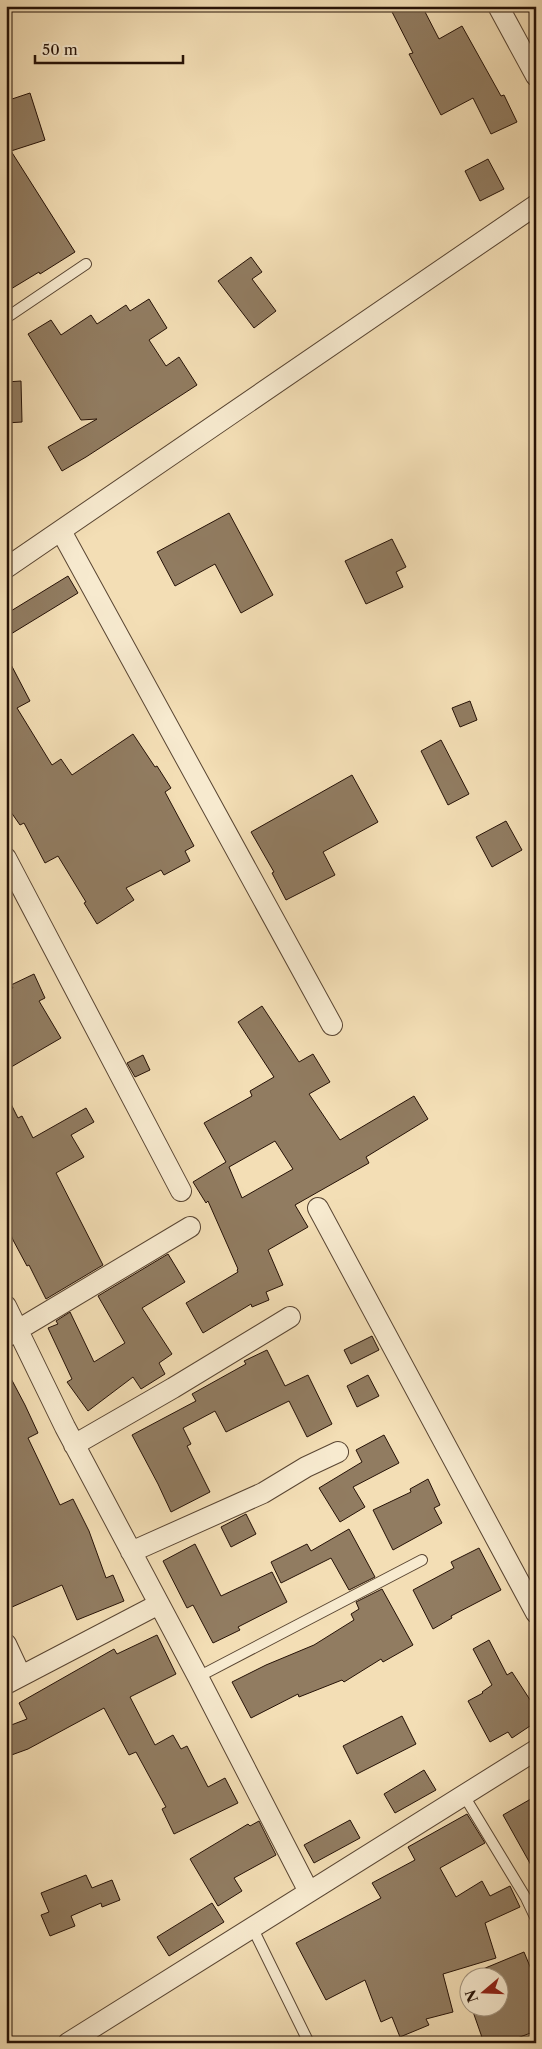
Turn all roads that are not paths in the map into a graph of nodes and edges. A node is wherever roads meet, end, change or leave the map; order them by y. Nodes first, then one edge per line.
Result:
1 (498, 6) edge
2 (536, 76) edge
3 (536, 205) edge
4 (86, 264) dead end
5 (6, 318) edge
6 (61, 531) junction
7 (6, 568) edge
8 (6, 858) edge
9 (332, 1025) dead end
10 (180, 1191) dead end
11 (318, 1208) dead end
12 (190, 1227) dead end
13 (6, 1306) edge
14 (290, 1317) dead end
15 (12, 1333) edge
16 (74, 1445) junction
17 (338, 1452) dead end
18 (131, 1552) junction
19 (422, 1560) dead end
20 (159, 1604) junction
21 (536, 1613) edge
22 (6, 1644) edge
23 (198, 1677) junction
24 (14, 1680) edge
25 (536, 1750) edge
26 (463, 1794) junction
27 (308, 1892) junction
28 (536, 1919) edge
29 (252, 1927) junction
30 (68, 2043) edge
31 (309, 2043) edge

1 - 2 street
3 - 6 street
4 - 5 lane
6 - 7 street
6 - 9 street
8 - 10 street
11 - 21 street
12 - 15 street
13 - 15 street
14 - 16 street
15 - 16 street
16 - 18 street
17 - 18 street
18 - 20 street
19 - 23 lane
20 - 23 street
20 - 24 street
22 - 24 street
23 - 27 street
25 - 26 street
26 - 27 street
26 - 28 lane
27 - 29 street
29 - 30 street
29 - 31 lane

